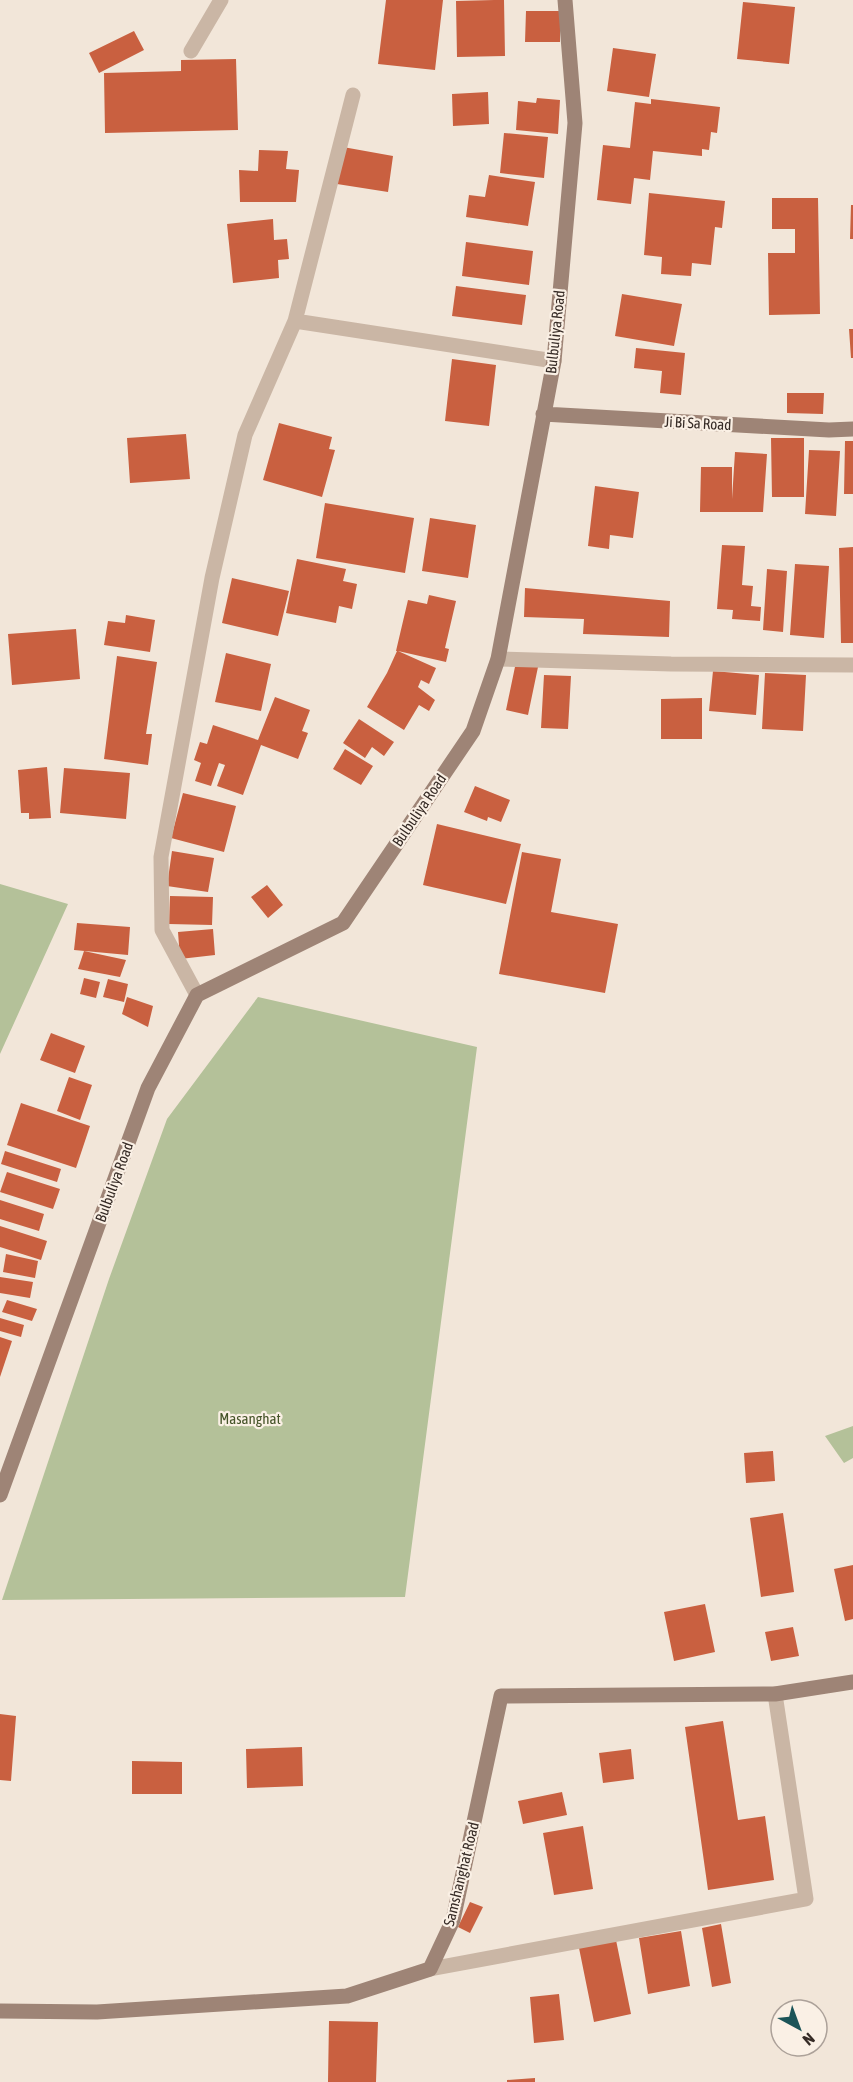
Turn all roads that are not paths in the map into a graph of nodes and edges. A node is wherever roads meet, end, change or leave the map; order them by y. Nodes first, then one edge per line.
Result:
1 (220, 0) edge
2 (565, 0) edge
3 (191, 51) dead end
4 (353, 95) dead end
5 (295, 321) junction
6 (554, 361) junction
7 (543, 414) junction
8 (853, 429) edge
9 (498, 659) junction
10 (853, 665) edge
11 (196, 995) junction
12 (0, 1495) edge
13 (853, 1682) edge
14 (775, 1694) junction
15 (430, 1969) junction
16 (0, 2011) edge

1 - 3 street
2 - 6 main road, Bulbuliya Road
4 - 5 street
5 - 6 street
5 - 11 street
6 - 7 main road, Bulbuliya Road
7 - 8 main road, Ji Bi Sa Road
7 - 9 main road, Bulbuliya Road
9 - 10 street
9 - 11 main road, Bulbuliya Road
11 - 12 main road, Bulbuliya Road
13 - 14 main road, Samshanghat Road
14 - 15 main road, Samshanghat Road
14 - 15 street
15 - 16 main road

